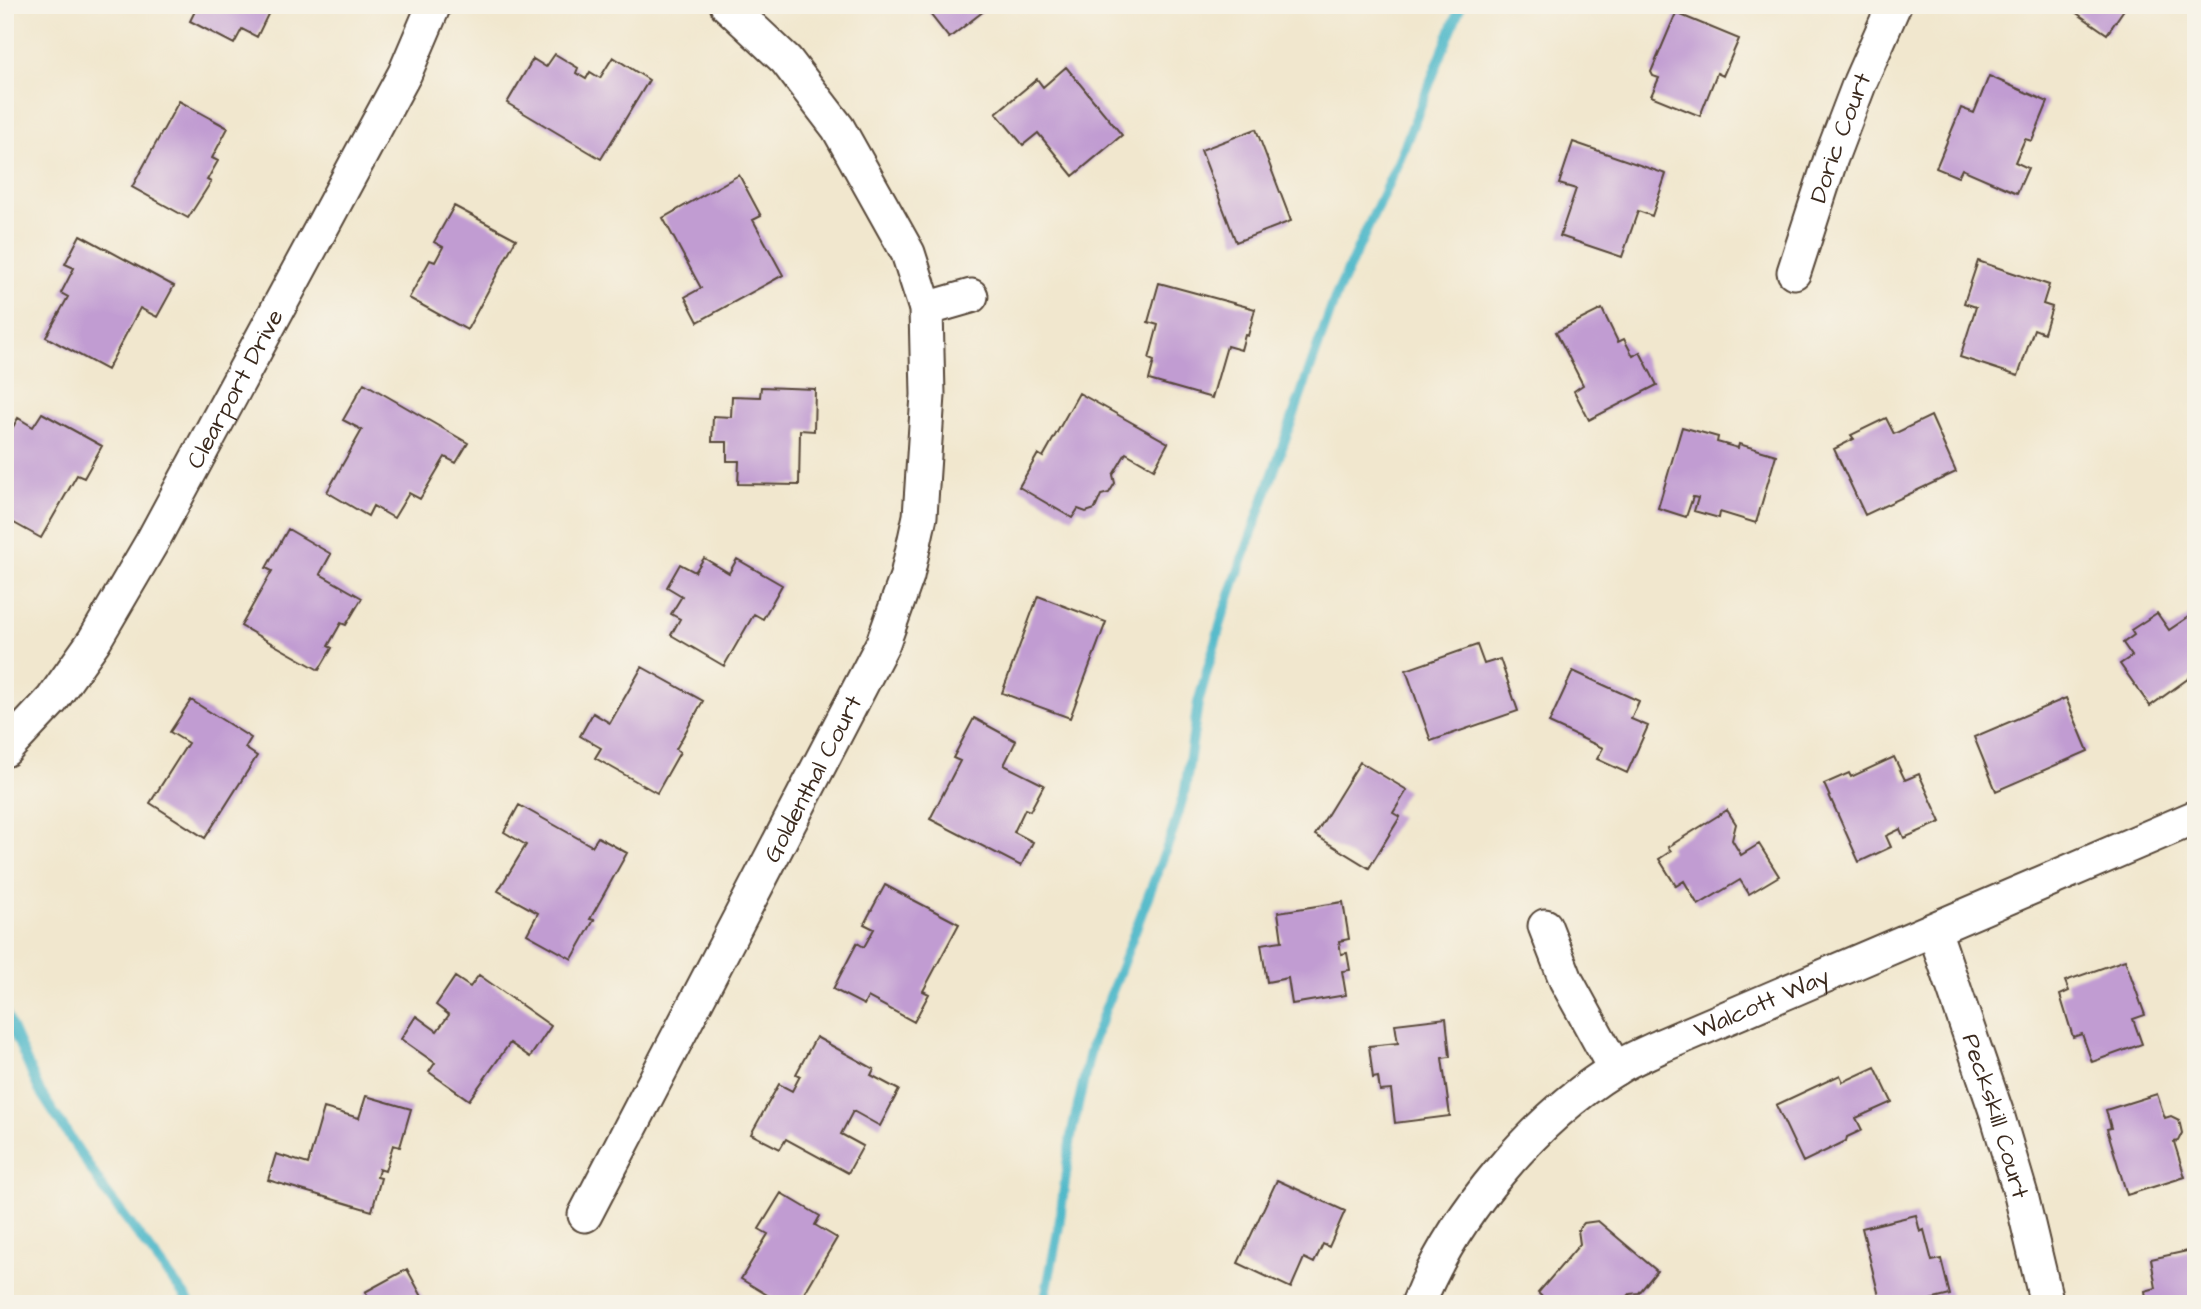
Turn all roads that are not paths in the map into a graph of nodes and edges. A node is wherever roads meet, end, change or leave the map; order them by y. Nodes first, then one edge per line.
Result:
1 (435, 5) edge
2 (727, 5) edge
3 (1894, 5) edge
4 (1794, 272) dead end
5 (971, 296) dead end
6 (926, 309) junction
7 (5, 750) edge
8 (2196, 817) edge
9 (1545, 926) dead end
10 (1934, 930) junction
11 (1615, 1069) junction
12 (586, 1216) dead end
13 (1418, 1304) edge
14 (2047, 1304) edge

1 - 7 street, Clearport Drive
2 - 6 street, Goldenthal Court
3 - 4 street, Doric Court
5 - 6 street
6 - 12 street, Goldenthal Court
8 - 10 street, Walcott Way
9 - 11 street
10 - 11 street, Walcott Way
10 - 14 street, Peckskill Court
11 - 13 street, Walcott Way

